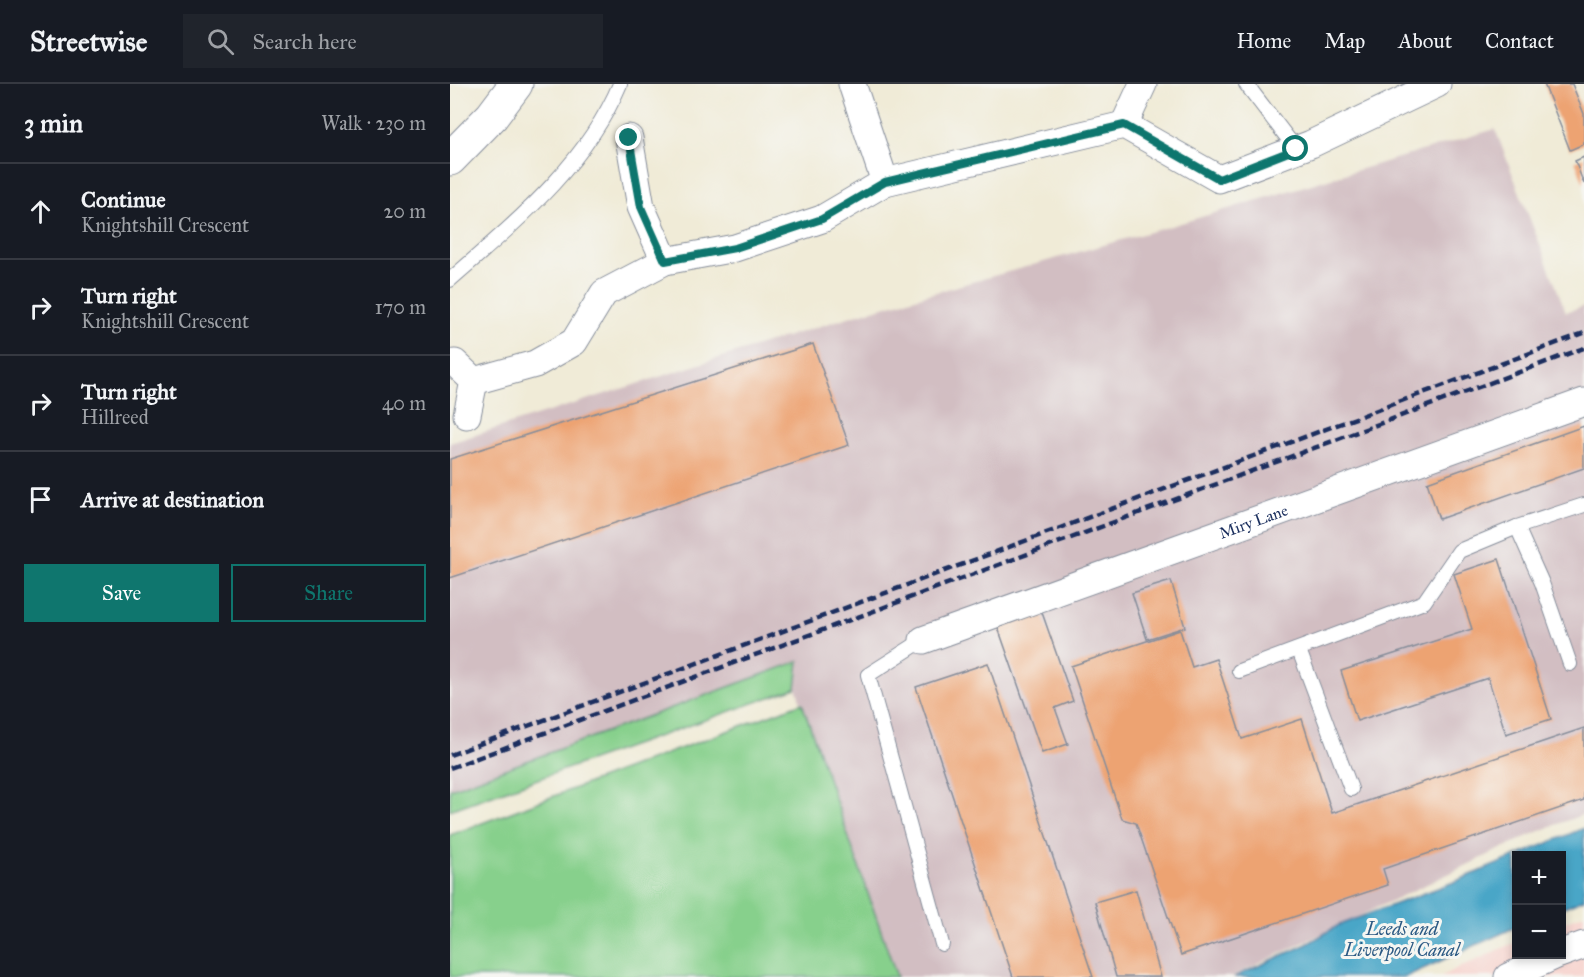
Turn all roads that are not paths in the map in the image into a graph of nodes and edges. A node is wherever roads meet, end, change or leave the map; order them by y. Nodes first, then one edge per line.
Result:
1 (620, 84) edge
2 (852, 84) edge
3 (1143, 84) edge
4 (1246, 84) edge
5 (1437, 84) edge
6 (510, 86) edge
7 (1124, 125) junction
8 (629, 138) dead end
9 (1296, 149) junction
10 (450, 159) edge
11 (885, 182) junction
12 (665, 261) junction
13 (450, 280) edge
14 (1584, 402) edge
15 (467, 414) dead end
16 (1584, 505) edge
17 (1517, 527) junction
18 (923, 640) joint
19 (1299, 650) junction
20 (1570, 664) dead end
21 (1239, 671) dead end
22 (1351, 789) dead end
23 (942, 944) dead end
24 (1584, 945) edge
25 (1566, 952) edge
26 (1549, 959) edge
27 (1508, 977) edge

1 - 13 lane
2 - 11 street
3 - 7 street
4 - 9 lane
5 - 9 street
6 - 10 main road
7 - 9 street
7 - 11 street
8 - 12 street
11 - 12 street
12 - 15 street
14 - 18 street, Miry Lane
16 - 17 lane
17 - 19 lane
17 - 20 lane
18 - 23 lane
19 - 21 lane
19 - 22 lane
24 - 25 street
26 - 27 street

